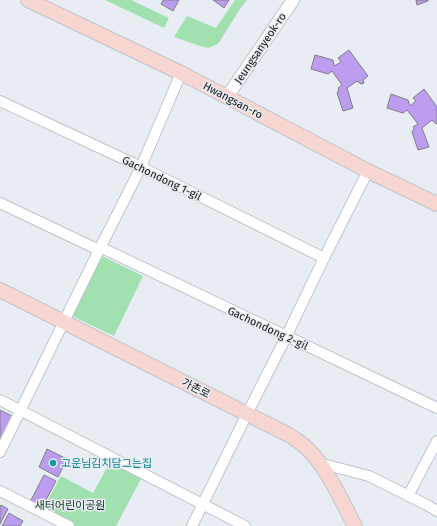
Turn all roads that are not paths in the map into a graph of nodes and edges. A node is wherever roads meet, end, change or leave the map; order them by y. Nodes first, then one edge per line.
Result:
1 (28, 0) edge
2 (293, 0) edge
3 (181, 73) junction
4 (227, 97) junction
5 (0, 100) edge
6 (141, 167) junction
7 (368, 171) junction
8 (0, 203) edge
9 (437, 204) edge
10 (99, 249) junction
11 (324, 258) junction
12 (0, 290) edge
13 (64, 321) junction
14 (286, 337) junction
15 (0, 400) edge
16 (437, 408) edge
17 (20, 410) junction
18 (247, 414) junction
19 (437, 441) edge
20 (0, 452) edge
21 (319, 463) junction
22 (0, 491) edge
23 (408, 496) junction
24 (203, 504) junction
25 (437, 511) edge
26 (69, 526) edge
27 (192, 526) edge
28 (245, 526) edge
29 (355, 526) edge

1 - 3 main road, Hwangsan-ro
2 - 4 street, Jeungsanyeok-ro
3 - 4 main road, Hwangsan-ro
3 - 6 street
4 - 7 main road, Hwangsan-ro
5 - 6 street, Gachondong 1-gil
6 - 10 street
6 - 11 street, Gachondong 1-gil
7 - 9 main road, Hwangsan-ro
7 - 11 street
8 - 10 street, Gachondong 2-gil
10 - 13 street
10 - 14 street, Gachondong 2-gil
11 - 14 street
12 - 13 main road, 가촌로
13 - 17 street
13 - 18 main road, 가촌로
14 - 16 street, Gachondong 2-gil
14 - 18 street
15 - 17 street
17 - 20 street
17 - 24 street
18 - 21 main road, 가촌로
18 - 24 street
19 - 23 street
21 - 23 street
21 - 29 main road, 가촌로
22 - 26 street
23 - 25 street
24 - 27 street
24 - 28 street

